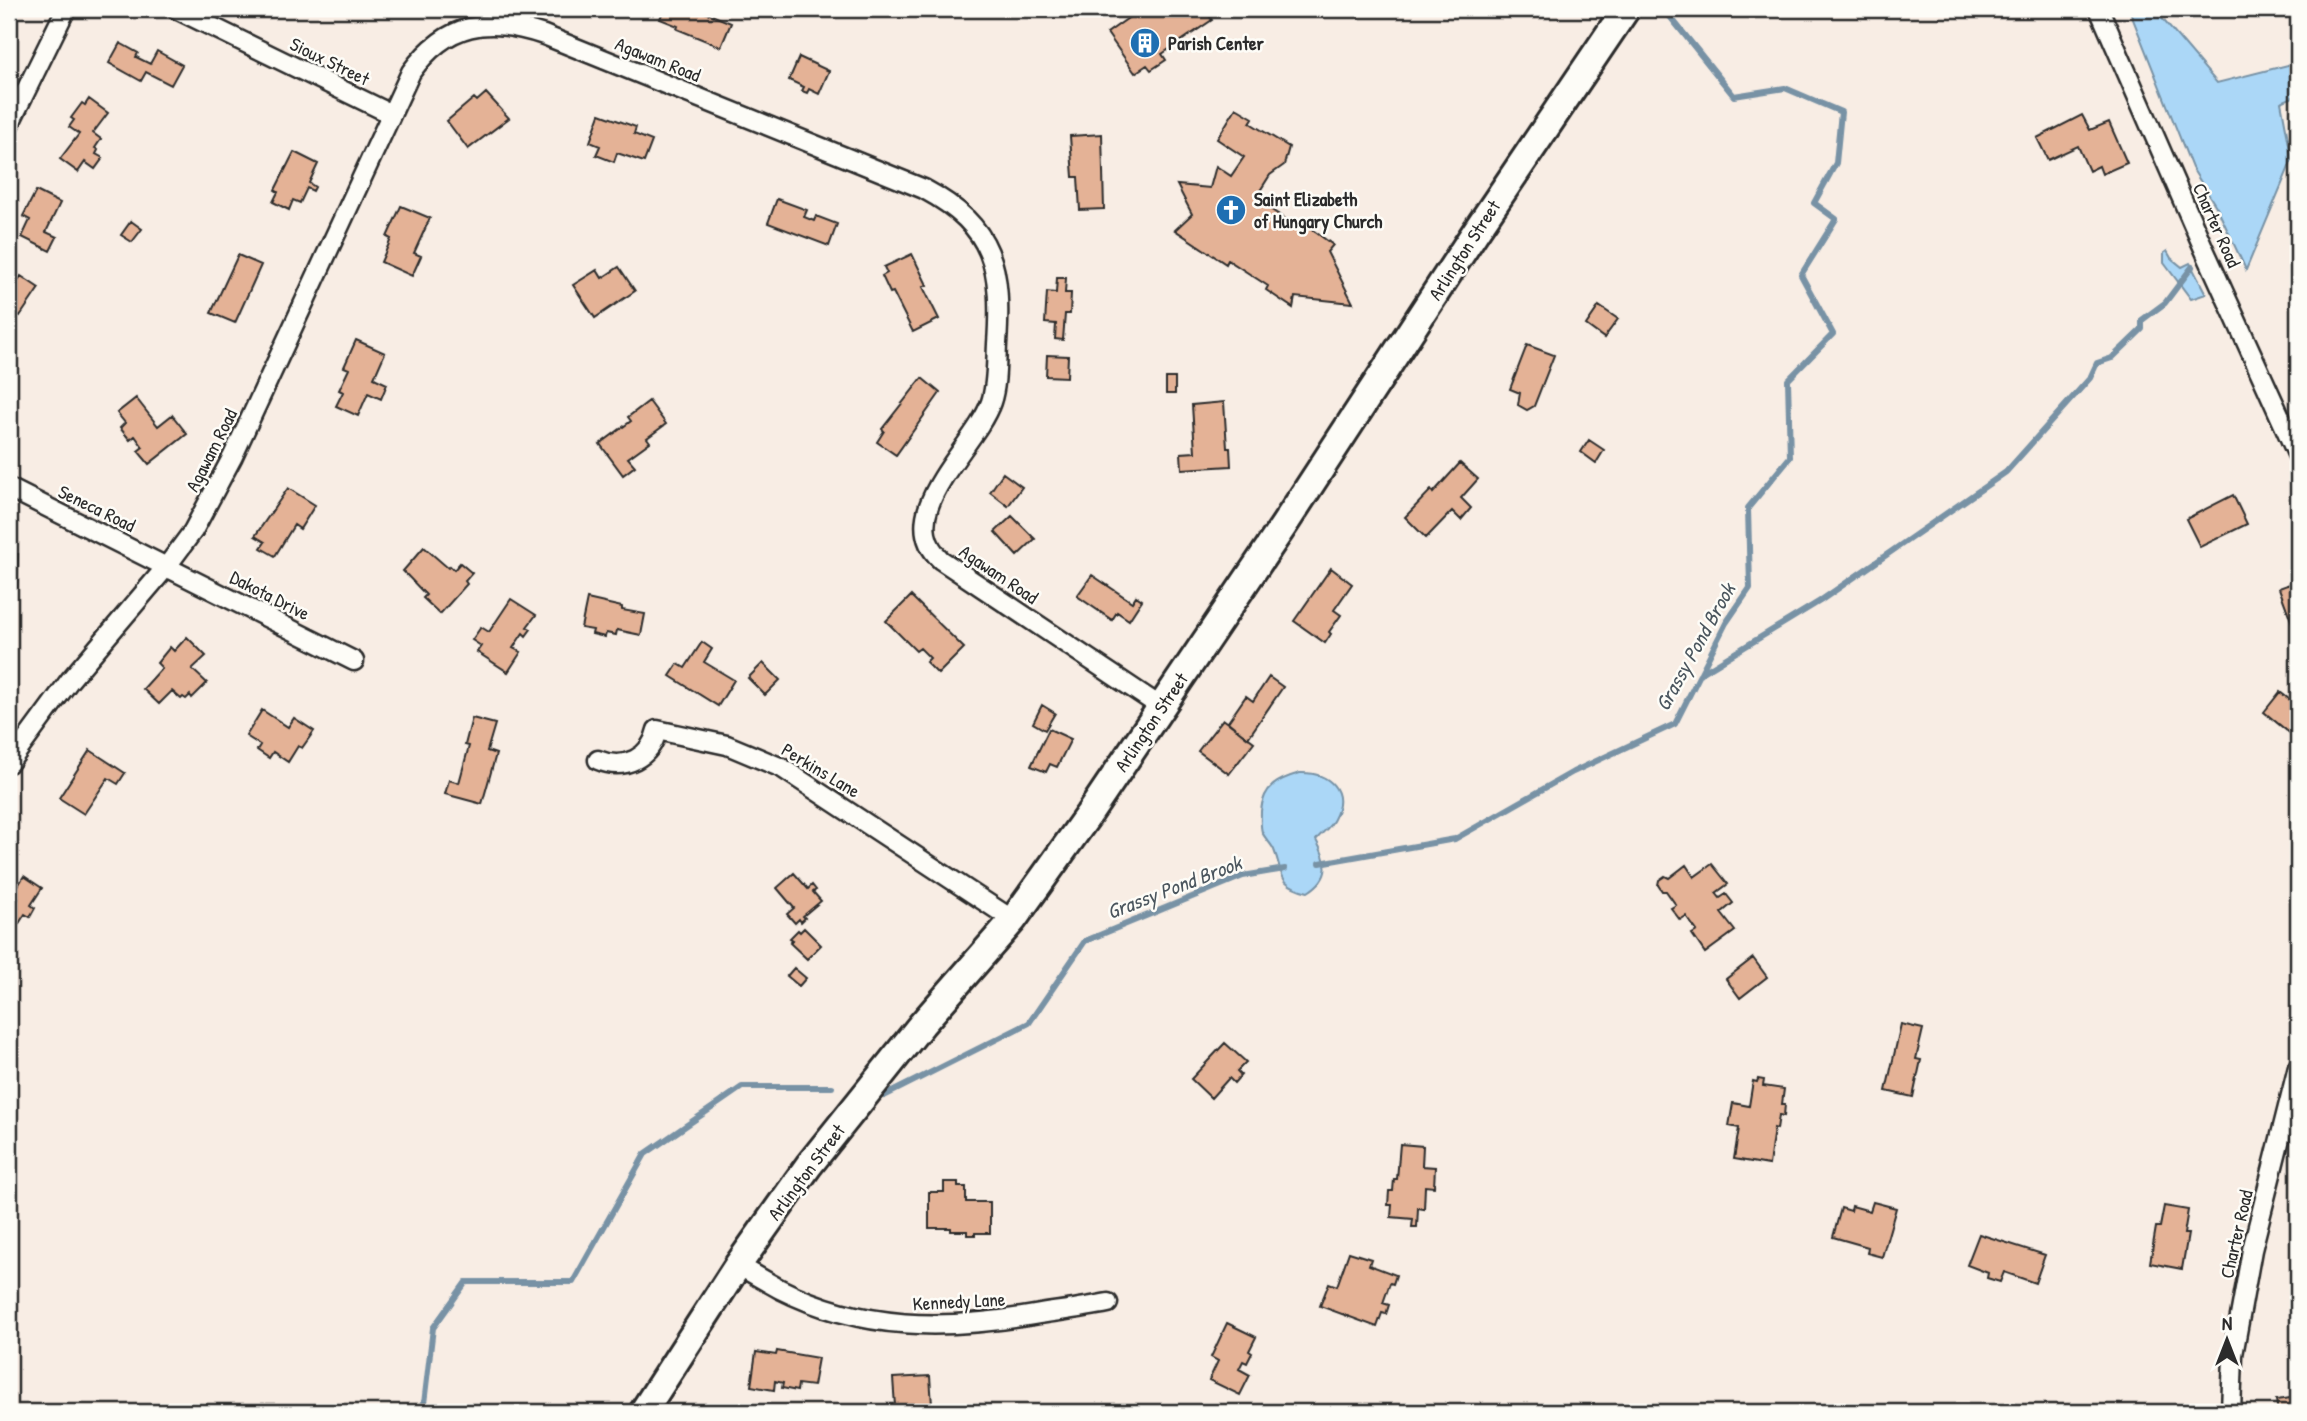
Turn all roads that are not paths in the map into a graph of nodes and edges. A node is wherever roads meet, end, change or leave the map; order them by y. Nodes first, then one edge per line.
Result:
1 (66, 9) edge
2 (176, 9) edge
3 (1626, 9) edge
4 (2099, 9) edge
5 (391, 114) junction
6 (9, 125) edge
7 (2293, 433) edge
8 (2298, 456) edge
9 (9, 488) edge
10 (167, 566) junction
11 (354, 661) dead end
12 (1161, 707) junction
13 (598, 760) dead end
14 (9, 763) edge
15 (1013, 920) junction
16 (2298, 1067) edge
17 (738, 1265) junction
18 (1108, 1303) dead end
19 (643, 1412) edge
20 (2231, 1412) edge

1 - 6 street
2 - 5 street, Sioux Street
3 - 12 street, Arlington Street
4 - 7 street, Charter Road
5 - 10 street, Agawam Road
5 - 12 street, Agawam Road
7 - 8 street, Charter Road
9 - 10 street, Seneca Road
10 - 11 street, Dakota Drive
10 - 14 street, Agawam Road
12 - 15 street, Arlington Street
13 - 15 street, Perkins Lane
15 - 17 street, Arlington Street
16 - 20 street, Charter Road
17 - 18 street, Kennedy Lane
17 - 19 street, Arlington Street

